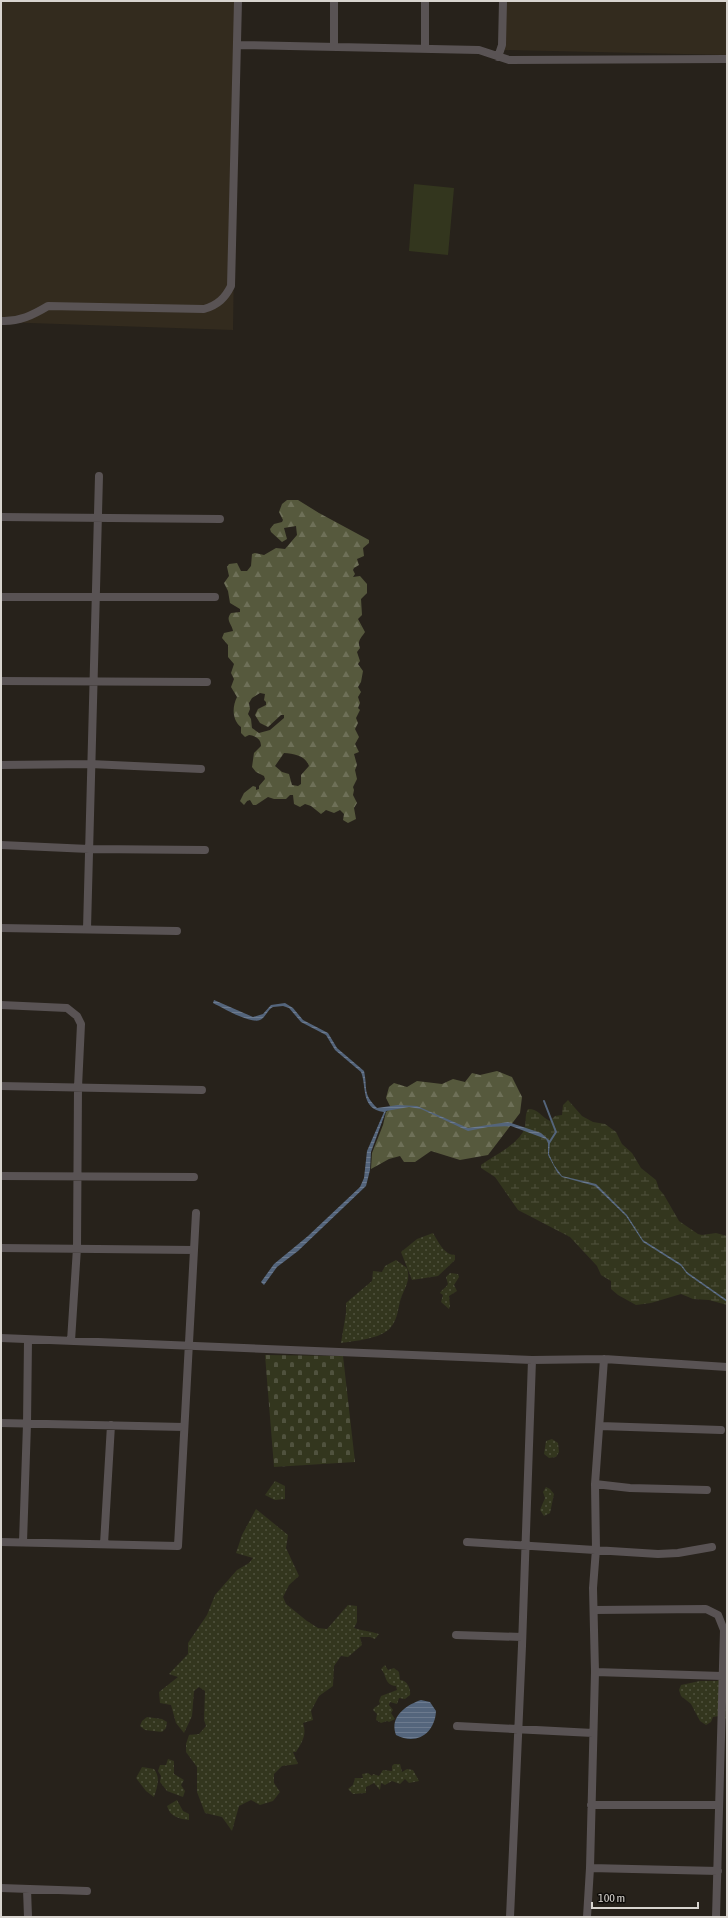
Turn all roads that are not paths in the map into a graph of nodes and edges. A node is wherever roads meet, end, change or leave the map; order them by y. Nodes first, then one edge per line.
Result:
1 (238, 1) edge
2 (334, 1) edge
3 (425, 1) edge
4 (503, 1) edge
5 (238, 45) junction
6 (334, 47) junction
7 (425, 49) junction
8 (498, 57) junction
9 (727, 58) edge
10 (1, 321) edge
11 (99, 476) dead end
12 (1, 517) edge
13 (98, 518) junction
14 (220, 519) dead end
15 (1, 597) edge
16 (96, 597) junction
17 (215, 598) dead end
18 (1, 681) edge
19 (94, 681) junction
20 (207, 682) dead end
21 (91, 764) junction
22 (1, 765) edge
23 (201, 769) dead end
24 (1, 845) edge
25 (89, 849) junction
26 (205, 850) dead end
27 (1, 928) edge
28 (87, 929) junction
29 (177, 931) dead end
30 (1, 1005) edge
31 (1, 1086) edge
32 (78, 1087) junction
33 (202, 1090) dead end
34 (1, 1176) edge
35 (78, 1176) junction
36 (194, 1177) dead end
37 (196, 1213) dead end
38 (1, 1248) edge
39 (77, 1248) junction
40 (194, 1250) junction
41 (1, 1338) edge
42 (28, 1340) junction
43 (71, 1341) junction
44 (190, 1347) junction
45 (604, 1359) junction
46 (532, 1360) junction
47 (727, 1366) edge
48 (1, 1423) edge
49 (27, 1424) junction
50 (111, 1425) junction
51 (600, 1426) junction
52 (184, 1428) junction
53 (721, 1430) dead end
54 (595, 1484) junction
55 (707, 1490) dead end
56 (1, 1542) edge
57 (23, 1542) junction
58 (467, 1542) dead end
59 (104, 1544) junction
60 (526, 1545) junction
61 (712, 1547) dead end
62 (596, 1549) junction
63 (594, 1610) junction
64 (456, 1634) dead end
65 (522, 1637) junction
66 (595, 1672) junction
67 (722, 1676) junction
68 (457, 1726) dead end
69 (518, 1729) junction
70 (593, 1733) junction
71 (591, 1805) junction
72 (719, 1805) junction
73 (590, 1868) junction
74 (718, 1871) junction
75 (1, 1888) edge
76 (27, 1889) junction
77 (87, 1891) dead end
78 (28, 1917) edge
79 (510, 1917) edge
80 (587, 1917) edge
81 (716, 1917) edge

1 - 5 street
2 - 6 street
3 - 7 street
4 - 8 street
5 - 6 street
5 - 10 street
6 - 7 street
7 - 8 street
8 - 9 street
11 - 13 street
12 - 13 street
13 - 14 street
13 - 16 street
15 - 16 street
16 - 17 street
16 - 19 street
18 - 19 street
19 - 20 street
19 - 21 street
21 - 22 street
21 - 23 street
21 - 25 street
24 - 25 street
25 - 26 street
25 - 28 street
27 - 28 street
28 - 29 street
30 - 32 street
31 - 32 street
32 - 33 street
32 - 35 street
34 - 35 street
35 - 36 street
35 - 39 street
37 - 40 street
38 - 39 street
39 - 40 street
39 - 43 street
40 - 44 street
41 - 42 street
42 - 43 street
42 - 49 street
43 - 44 street
44 - 46 street
44 - 52 street
45 - 46 street
45 - 47 street
45 - 51 street
46 - 60 street
48 - 49 street
49 - 50 street
49 - 57 street
50 - 52 street
50 - 59 street
51 - 53 street
51 - 54 street
52 - 59 street
54 - 55 street
54 - 62 street
56 - 57 street
57 - 59 street
58 - 60 street
60 - 62 street
60 - 65 street
61 - 62 street
62 - 63 street
63 - 66 street
63 - 67 street
64 - 65 street
65 - 69 street
66 - 67 street
66 - 70 street
67 - 72 street
68 - 69 street
69 - 70 street
69 - 79 street
70 - 71 street
71 - 72 street
71 - 73 street
72 - 74 street
73 - 74 street
73 - 80 street
74 - 81 street
75 - 76 street
76 - 77 street
76 - 78 street

